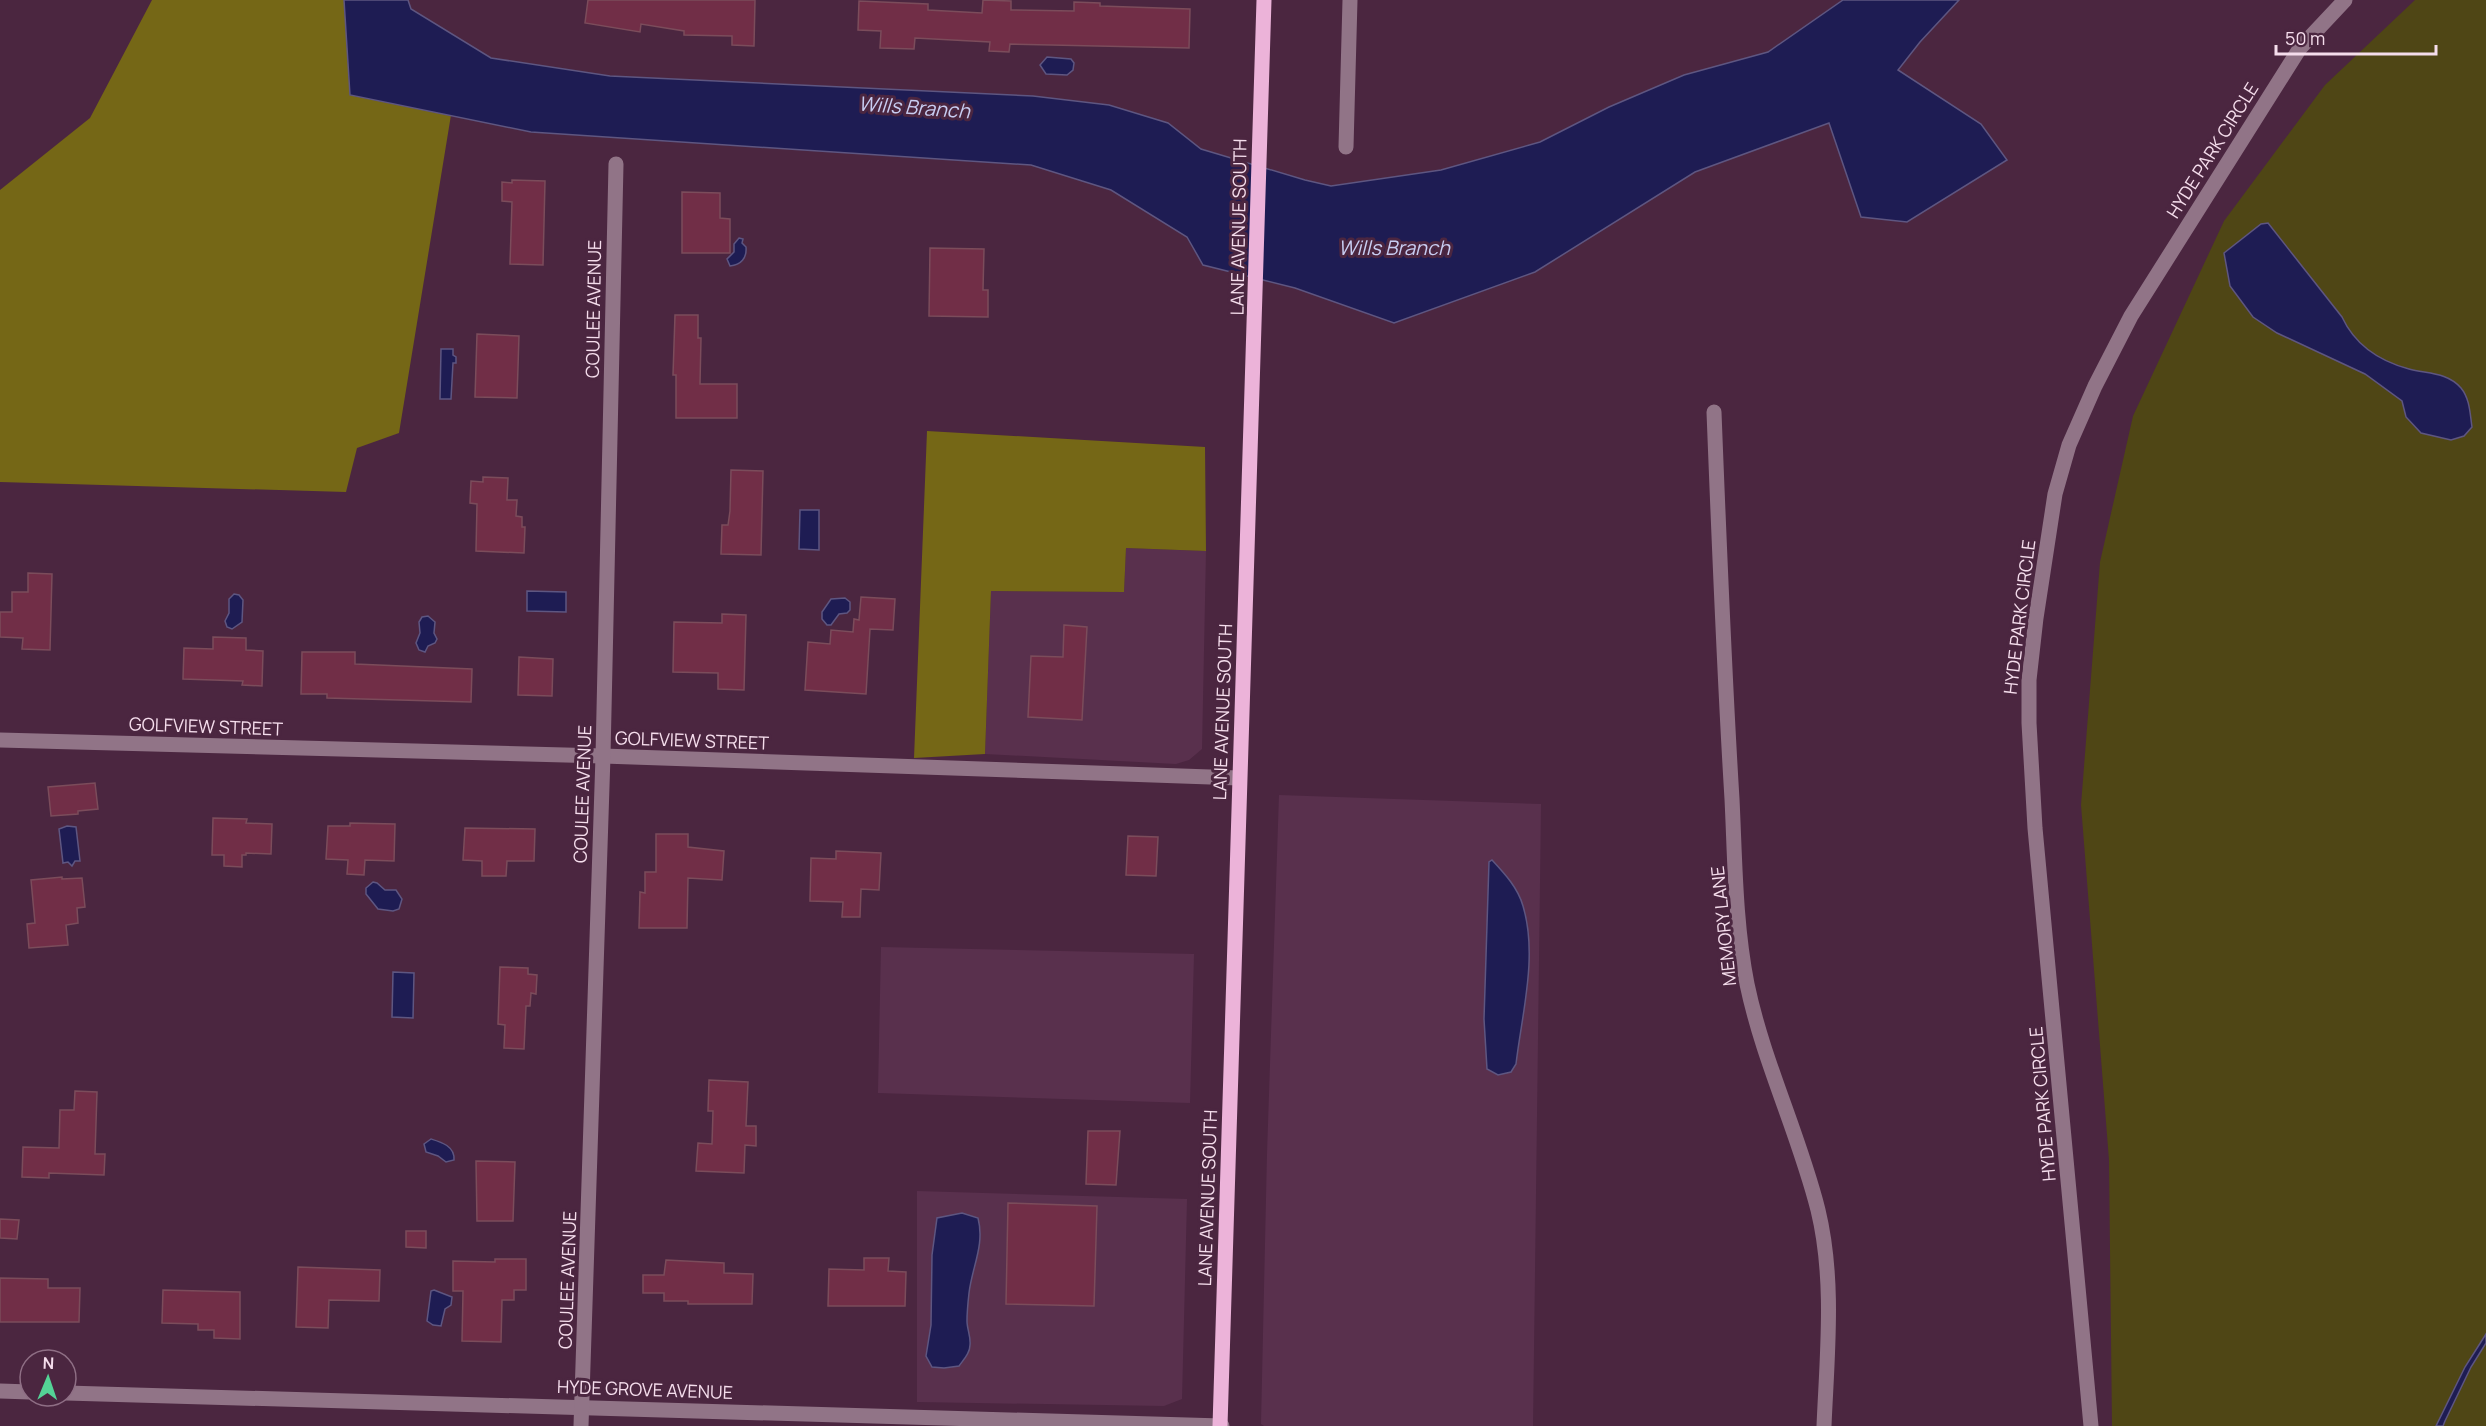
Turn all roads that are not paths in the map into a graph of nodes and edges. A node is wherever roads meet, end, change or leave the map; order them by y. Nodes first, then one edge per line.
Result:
1 (1264, 0) edge
2 (1350, 0) edge
3 (2345, 0) edge
4 (1346, 147) dead end
5 (616, 164) dead end
6 (1714, 412) dead end
7 (0, 740) edge
8 (603, 756) junction
9 (1239, 778) junction
10 (0, 1391) edge
11 (18, 1392) edge
12 (78, 1393) edge
13 (582, 1407) junction
14 (581, 1426) edge
15 (1221, 1426) edge
16 (1824, 1426) edge
17 (2091, 1426) edge

1 - 9 main road, LANE AVENUE SOUTH
2 - 4 street
3 - 17 street, HYDE PARK CIRCLE
5 - 8 street, COULEE AVENUE
6 - 16 street, MEMORY LANE
7 - 8 street, GOLFVIEW STREET
8 - 9 street, GOLFVIEW STREET
8 - 13 street, COULEE AVENUE
9 - 15 main road, LANE AVENUE SOUTH
10 - 11 street
12 - 13 street, HYDE GROVE AVENUE
13 - 14 street, COULEE AVENUE
13 - 15 street, HYDE GROVE AVENUE

